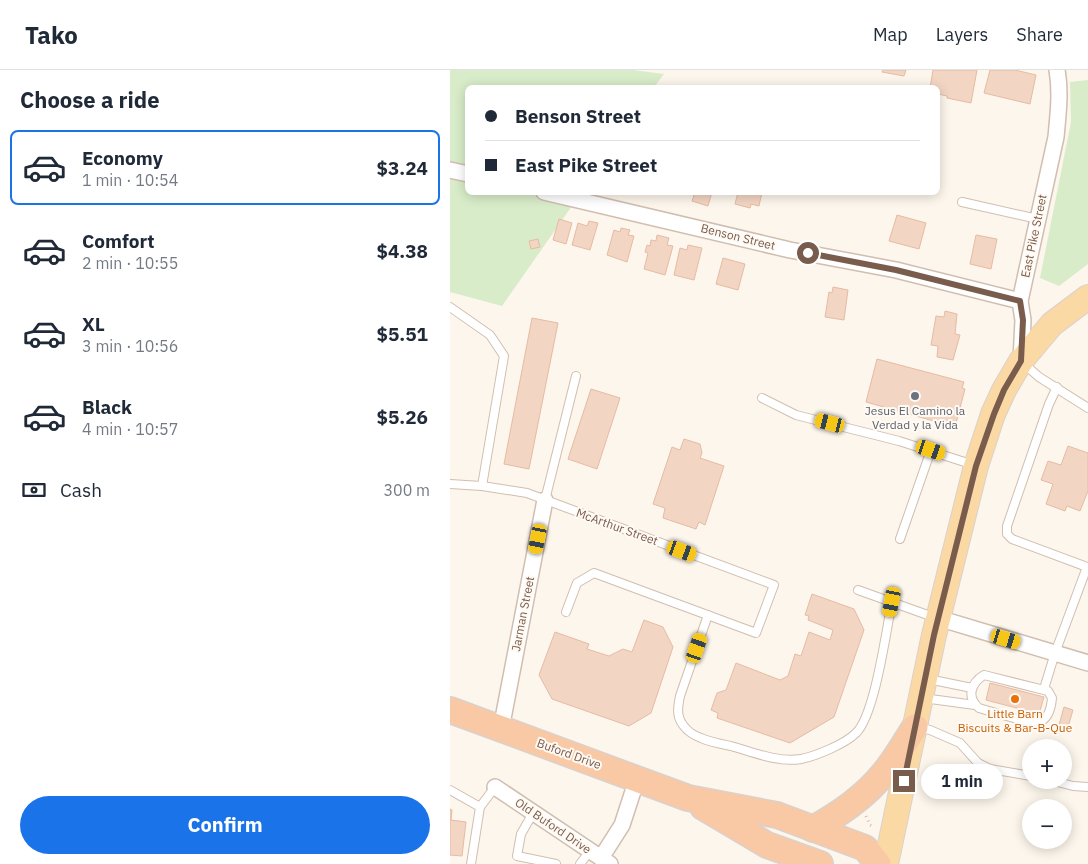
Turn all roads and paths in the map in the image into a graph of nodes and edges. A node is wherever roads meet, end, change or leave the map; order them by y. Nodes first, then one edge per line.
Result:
1 (1057, 70) edge
2 (450, 170) edge
3 (465, 173) edge
4 (557, 195) edge
5 (962, 202) dead end
6 (1038, 219) junction
7 (1088, 297) edge
8 (1020, 301) junction
9 (450, 307) edge
10 (1021, 361) junction
11 (576, 376) dead end
12 (1057, 387) junction
13 (762, 398) dead end
14 (1088, 408) edge
15 (931, 450) junction
16 (976, 466) junction
17 (450, 484) edge
18 (482, 486) junction
19 (545, 500) junction
20 (900, 539) dead end
21 (1087, 566) edge
22 (858, 590) dead end
23 (892, 602) junction
24 (566, 612) dead end
25 (708, 615) junction
26 (938, 618) junction
27 (1055, 654) junction
28 (1088, 663) edge
29 (923, 688) junction
30 (972, 688) junction
31 (1044, 689) junction
32 (975, 705) junction
33 (450, 710) edge
34 (915, 727) junction
35 (501, 729) junction
36 (1022, 774) edge
37 (637, 779) junction
38 (1072, 786) edge
39 (495, 787) joint
40 (1088, 787) edge
41 (450, 790) edge
42 (688, 798) junction
43 (480, 808) junction
44 (533, 813) junction
45 (866, 815) dead end
46 (870, 825) dead end
47 (813, 829) junction
48 (600, 857) edge
49 (809, 862) edge
50 (471, 864) edge
51 (556, 864) edge
52 (580, 864) edge
53 (878, 864) edge
54 (886, 864) edge

1 - 6 street, East Pike Street
2 - 3 street
4 - 8 street, Benson Street
5 - 6 lane
6 - 8 street, East Pike Street
7 - 10 main road
8 - 10 street, East Pike Street
9 - 18 lane
10 - 12 lane
10 - 16 main road, East Pike Street
11 - 19 lane
12 - 14 lane
12 - 21 lane
13 - 15 lane
15 - 16 lane
15 - 20 lane
16 - 26 main road, East Pike Street
17 - 18 lane, McArthur Street
18 - 19 lane, McArthur Street
19 - 25 lane, McArthur Street
19 - 35 street, Jarman Street
21 - 27 lane
22 - 23 lane
23 - 25 lane
23 - 26 lane
24 - 25 lane
26 - 27 street
26 - 29 main road, East Pike Street
27 - 28 street
27 - 31 lane
29 - 30 lane
29 - 32 lane
29 - 34 main road, East Pike Street
30 - 31 lane
30 - 32 lane
31 - 32 lane
33 - 35 highway, Buford Drive
34 - 36 lane
34 - 47 highway
34 - 54 main road, East Pike Street
35 - 37 highway, Buford Drive
37 - 42 highway, Buford Drive
37 - 48 street
38 - 40 lane
39 - 43 lane
39 - 44 street, Old Buford Drive
41 - 43 lane
42 - 47 highway, Buford Drive
42 - 49 highway, Buford Drive
43 - 50 lane
44 - 48 street, Old Buford Drive
44 - 51 lane
45 - 46 path
47 - 53 highway, Buford Drive
48 - 52 lane

